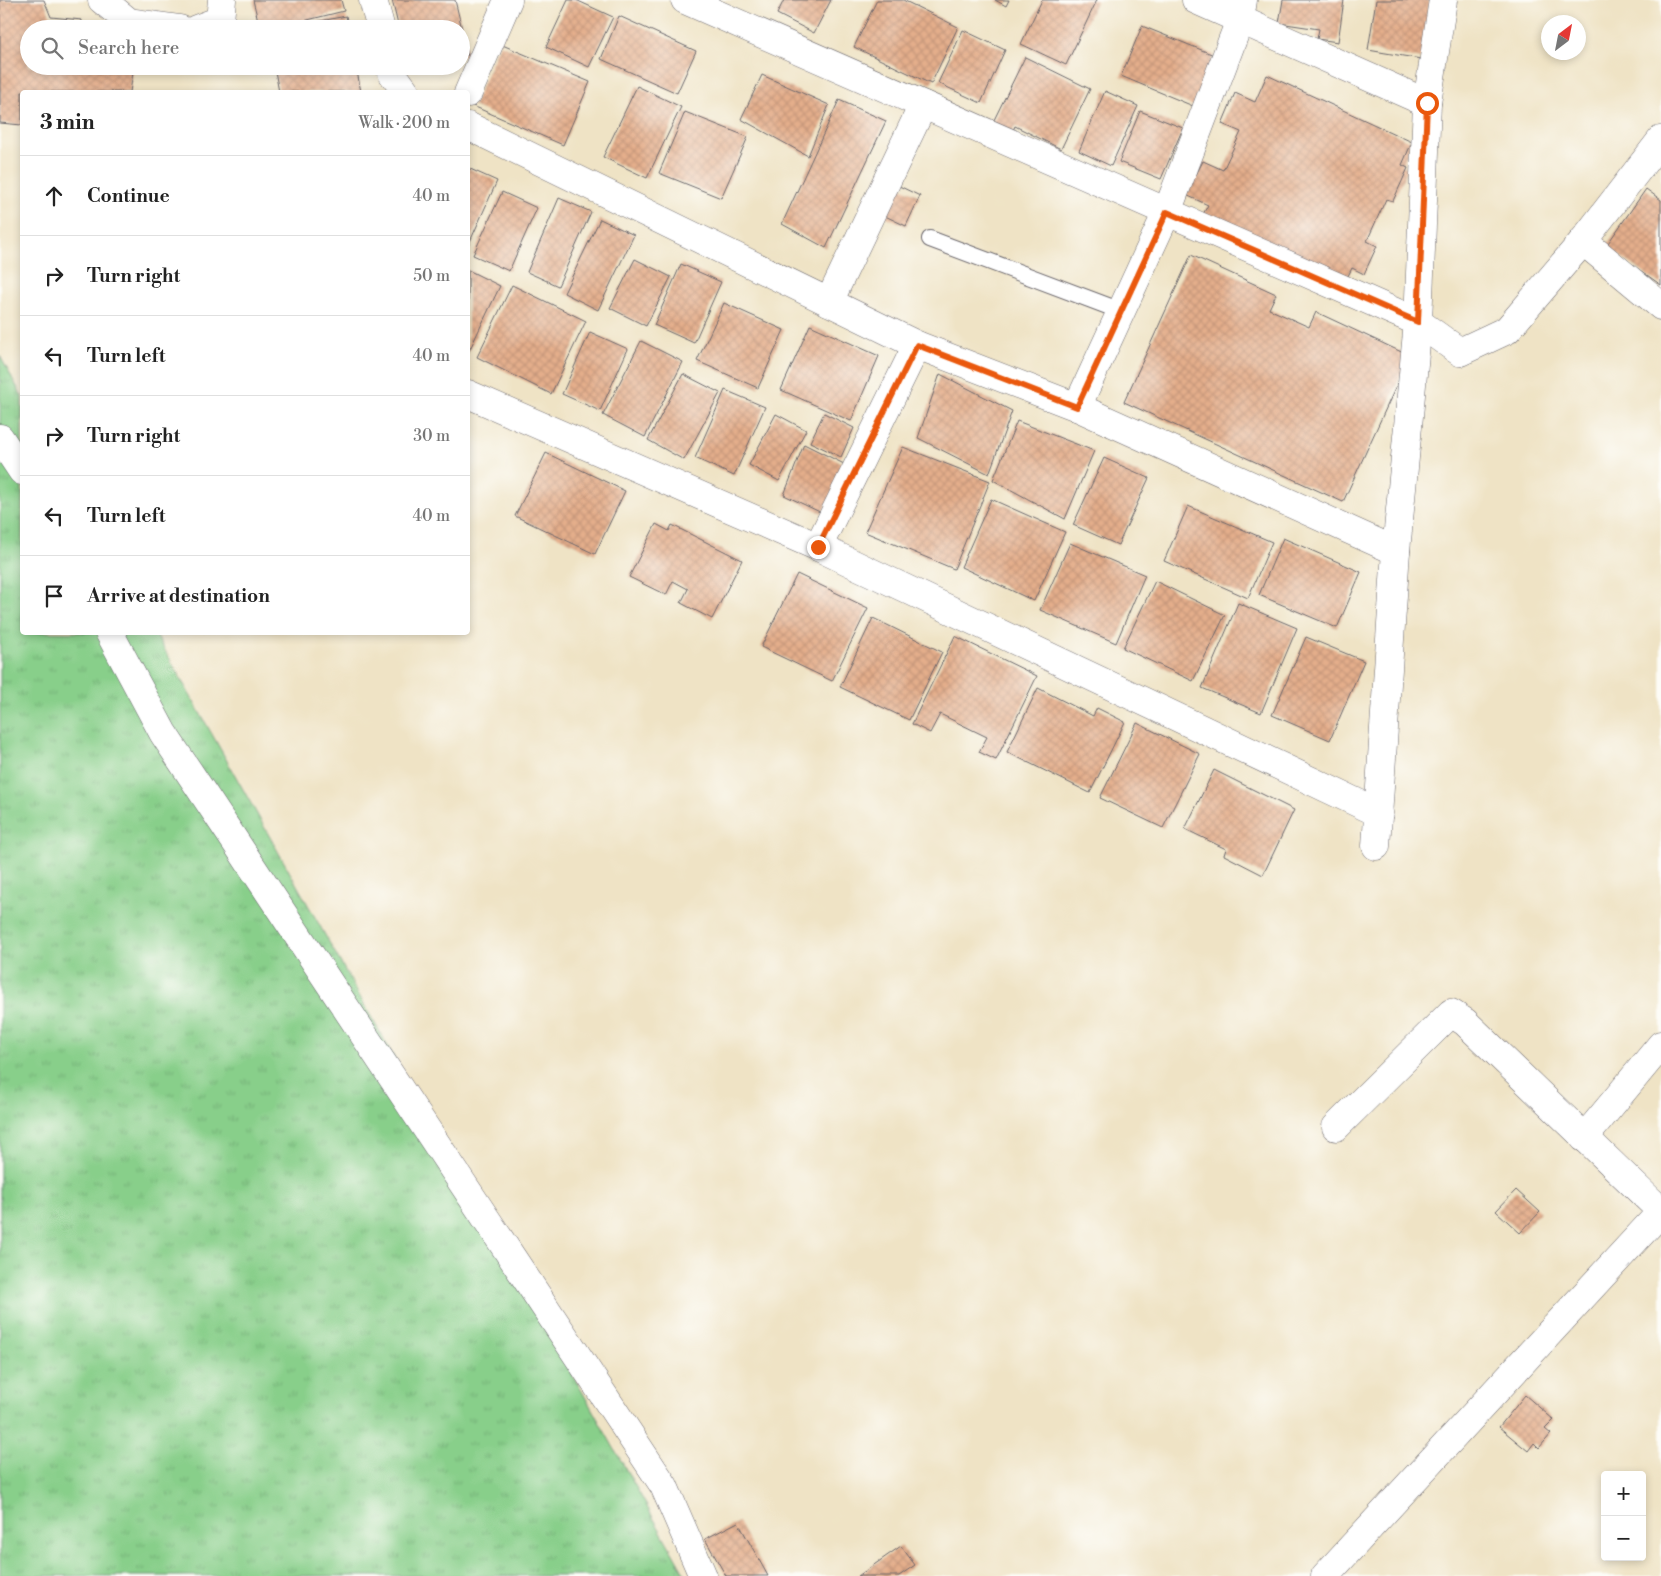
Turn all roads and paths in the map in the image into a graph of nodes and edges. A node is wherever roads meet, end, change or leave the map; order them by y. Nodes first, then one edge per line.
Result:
1 (102, 0) edge
2 (222, 0) edge
3 (373, 0) edge
4 (508, 0) edge
5 (685, 0) edge
6 (1196, 0) edge
7 (1443, 0) edge
8 (1241, 10) edge
9 (127, 20) edge
10 (220, 20) edge
11 (379, 20) edge
12 (393, 75) edge
13 (405, 90) edge
14 (469, 90) edge
15 (1427, 103) junction
16 (923, 105) junction
17 (470, 127) edge
18 (1661, 140) edge
19 (1167, 212) junction
20 (930, 239) dead end
21 (1583, 241) junction
22 (829, 302) junction
23 (1661, 306) edge
24 (1121, 311) junction
25 (1418, 322) junction
26 (917, 345) junction
27 (470, 395) edge
28 (1077, 407) junction
29 (0, 438) edge
30 (20, 468) edge
31 (818, 547) junction
32 (1396, 551) junction
33 (111, 635) edge
34 (1378, 812) junction
35 (1376, 846) dead end
36 (1661, 1045) edge
37 (1336, 1127) dead end
38 (1584, 1138) junction
39 (1661, 1211) edge
40 (704, 1576) edge
41 (1325, 1576) edge

1 - 9 street
2 - 10 street
3 - 11 street
4 - 14 street
5 - 16 street
6 - 8 street
7 - 15 street
8 - 15 street
8 - 19 street
12 - 13 street
15 - 25 street
16 - 19 street
16 - 22 street
17 - 22 street
18 - 21 street
19 - 24 street
19 - 25 street
20 - 24 lane
21 - 23 street
21 - 25 street
22 - 26 street
24 - 28 street
25 - 32 street
26 - 28 street
26 - 31 street
27 - 31 street
28 - 32 street
29 - 30 street
31 - 34 street
32 - 34 street
33 - 40 street
34 - 35 street
36 - 38 street
37 - 38 street
38 - 39 street
39 - 41 street

